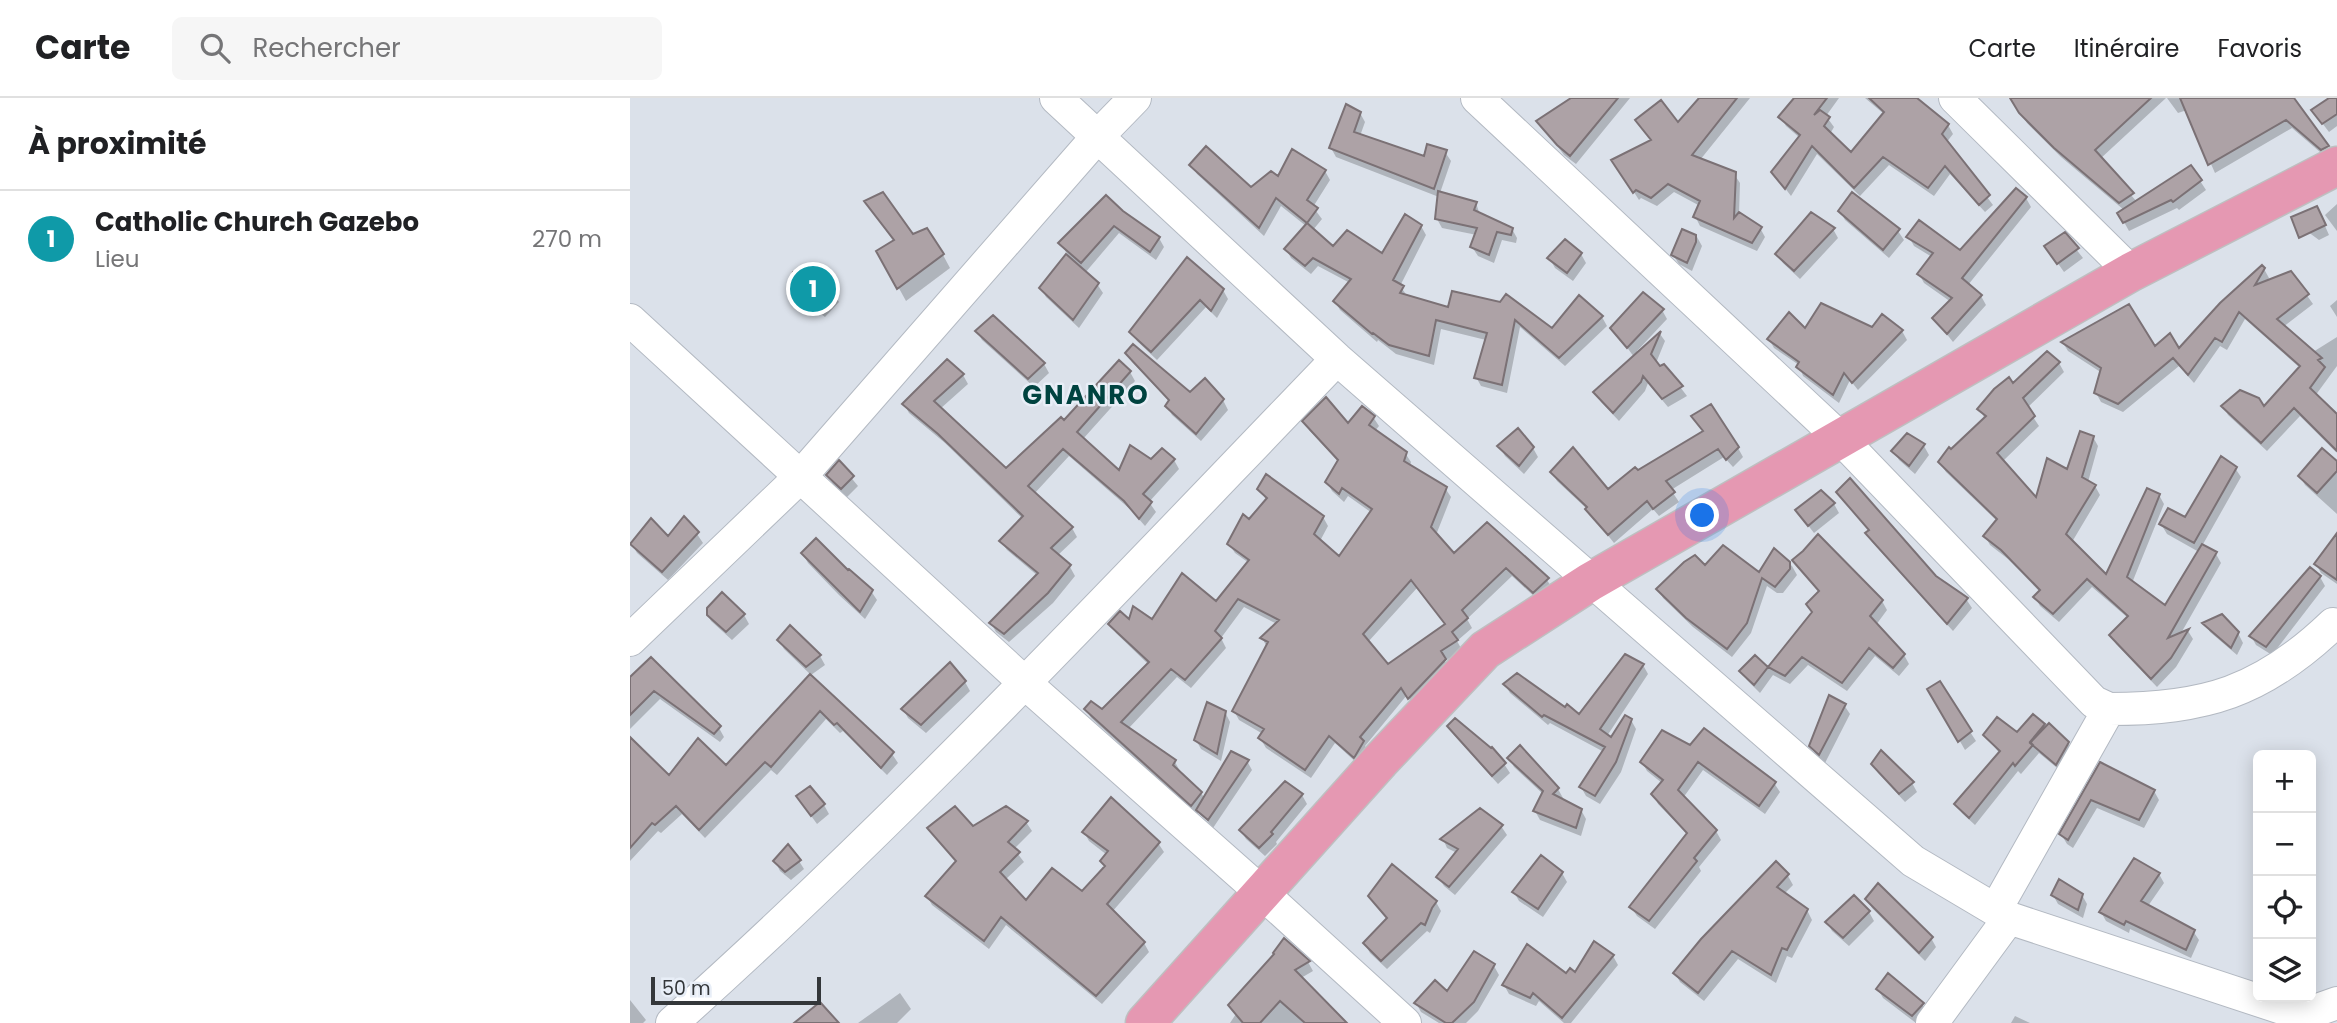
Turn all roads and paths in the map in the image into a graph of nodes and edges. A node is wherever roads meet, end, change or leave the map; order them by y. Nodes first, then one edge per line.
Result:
1 (1056, 98) edge
2 (1135, 98) edge
3 (1477, 98) edge
4 (1964, 101) edge
5 (1098, 136) junction
6 (2337, 166) edge
7 (2131, 272) junction
8 (630, 320) edge
9 (1337, 359) junction
10 (1840, 438) junction
11 (800, 477) junction
12 (1590, 582) junction
13 (2336, 625) edge
14 (630, 640) edge
15 (1025, 683) junction
16 (2109, 709) junction
17 (1261, 892) junction
18 (2003, 913) junction
19 (2337, 1003) edge
20 (1956, 1009) edge
21 (2304, 1019) edge
22 (672, 1023) edge
23 (1145, 1023) edge
24 (1405, 1023) edge
25 (1932, 1023) edge

1 - 5 street
2 - 5 street
3 - 10 street
4 - 7 street
5 - 9 street
5 - 11 street
6 - 7 main road
7 - 10 main road
8 - 11 street
9 - 12 street
9 - 15 street
10 - 12 main road
10 - 16 street
11 - 14 street
11 - 15 street
12 - 17 main road
12 - 18 street
13 - 16 street
15 - 17 street
15 - 22 street
16 - 18 street
17 - 23 main road
17 - 24 street
18 - 20 street
18 - 21 street
19 - 21 street
20 - 25 street

